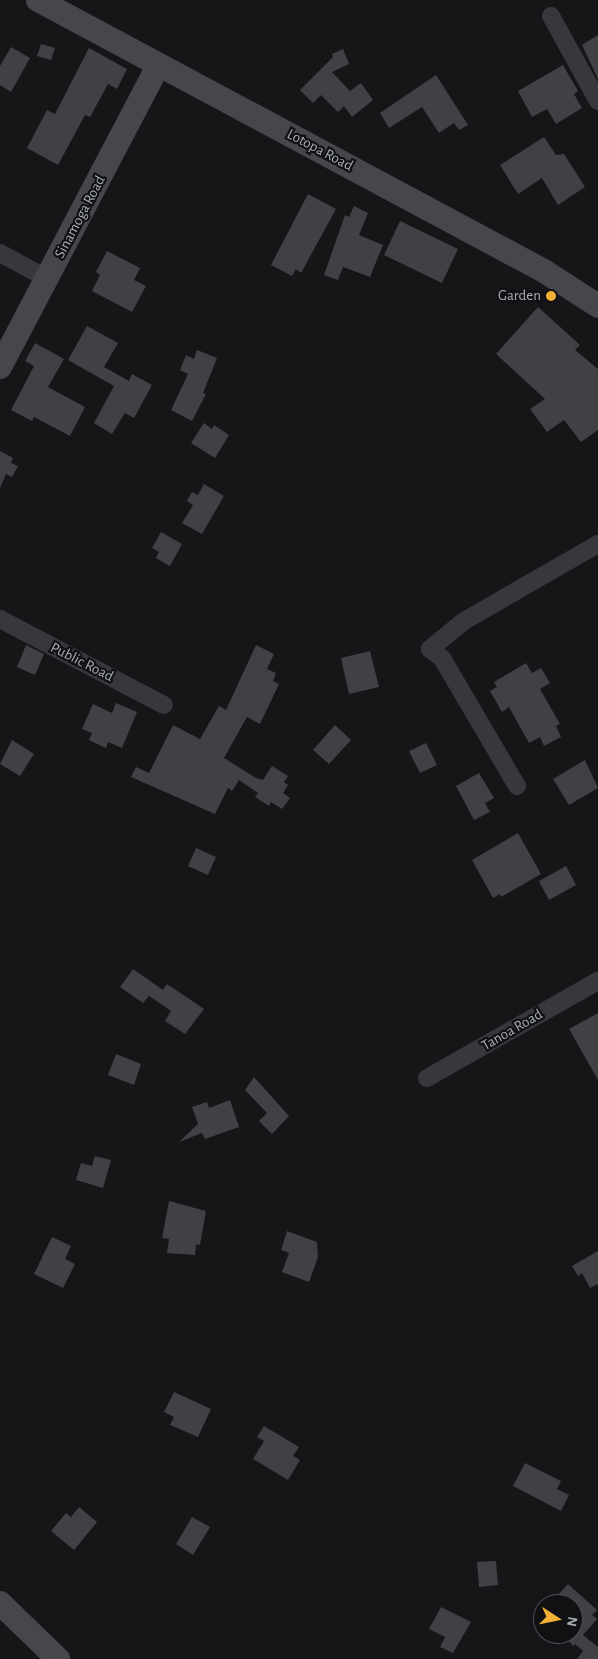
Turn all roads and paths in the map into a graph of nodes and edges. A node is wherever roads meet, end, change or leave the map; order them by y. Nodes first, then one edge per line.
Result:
1 (38, 0) edge
2 (550, 16) dead end
3 (158, 66) junction
4 (598, 101) edge
5 (0, 253) edge
6 (48, 279) junction
7 (598, 306) edge
8 (0, 367) edge
9 (598, 544) edge
10 (0, 619) edge
11 (164, 704) dead end
12 (517, 786) dead end
13 (598, 981) edge
14 (427, 1078) dead end
15 (0, 1603) edge
16 (58, 1659) edge

1 - 3 street, Lotopa Road
2 - 4 street
3 - 6 street, Sinamoga Road
3 - 7 street, Lotopa Road
5 - 6 street
6 - 8 street, Sinamoga Road
9 - 12 street
10 - 11 street, Public Road
13 - 14 street, Tanoa Road
15 - 16 street

